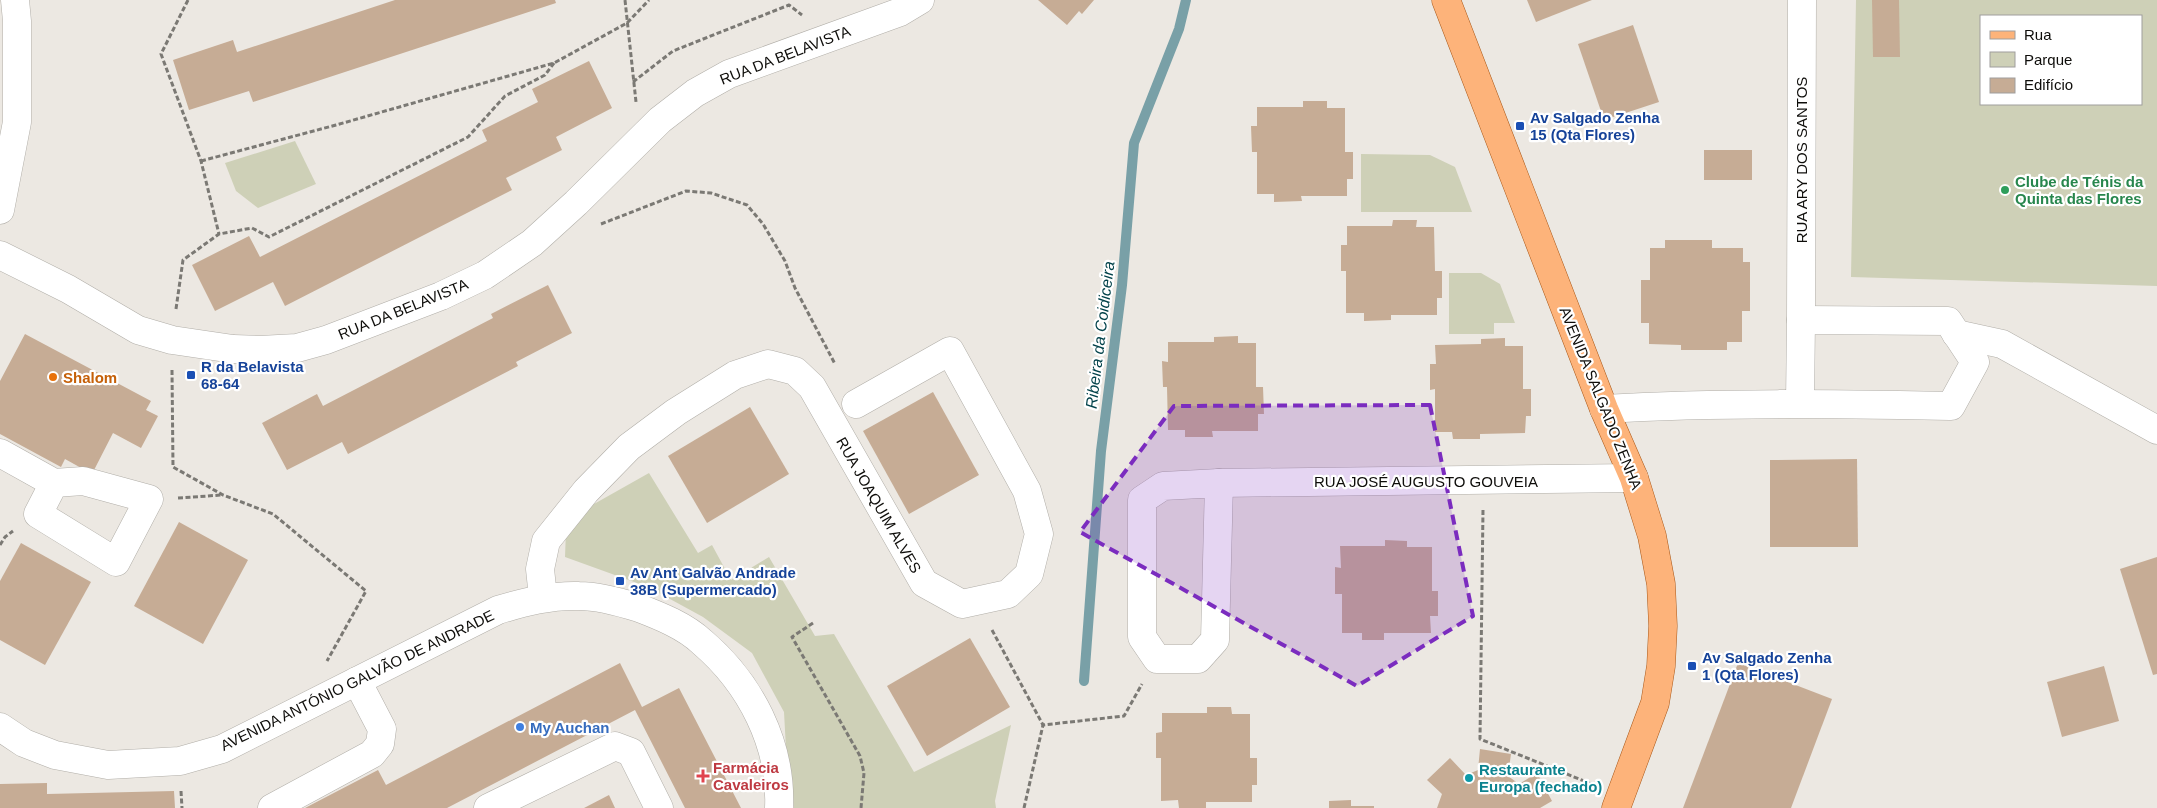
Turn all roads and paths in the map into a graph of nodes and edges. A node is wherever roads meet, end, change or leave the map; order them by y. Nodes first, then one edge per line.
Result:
1 (14, 0) edge
2 (188, 0) edge
3 (625, 0) edge
4 (649, 0) edge
5 (920, 0) edge
6 (1446, 0) edge
7 (1802, 0) edge
8 (808, 19) dead end
9 (627, 23) junction
10 (554, 63) junction
11 (634, 82) junction
12 (640, 140) junction
13 (201, 161) junction
14 (0, 210) edge
15 (594, 227) dead end
16 (219, 234) junction
17 (0, 255) edge
18 (1801, 320) junction
19 (1956, 334) junction
20 (172, 340) junction
21 (1800, 403) junction
22 (856, 404) joint
23 (1604, 409) junction
24 (2157, 430) edge
25 (0, 453) edge
26 (1634, 478) junction
27 (1483, 481) junction
28 (54, 483) junction
29 (1219, 483) junction
30 (223, 495) junction
31 (149, 500) junction
32 (543, 597) junction
33 (976, 601) junction
34 (813, 623) dead end
35 (1157, 659) junction
36 (324, 668) dead end
37 (357, 681) junction
38 (1043, 725) junction
39 (0, 727) edge
40 (1628, 780) junction
41 (272, 808) edge
42 (488, 808) edge
43 (660, 808) edge
44 (779, 808) edge
45 (861, 808) edge
46 (1024, 808) edge
47 (1616, 808) edge

1 - 14 street
2 - 13 path
3 - 9 path
4 - 9 path
5 - 12 street, RUA DA BELAVISTA
6 - 23 main road, AVENIDA SALGADO ZENHA
7 - 18 street, RUA ARY DOS SANTOS
8 - 11 path
9 - 10 path
9 - 11 path
10 - 13 path
10 - 16 path
11 - 12 path
12 - 20 street, RUA DA BELAVISTA
13 - 16 path
15 - 22 path
16 - 20 path
17 - 20 street, RUA DA BELAVISTA
18 - 19 street
18 - 21 street, RUA ARY DOS SANTOS
19 - 21 street
19 - 24 street
20 - 30 path
21 - 23 street
22 - 33 street, RUA JOAQUIM ALVES
23 - 26 main road, AVENIDA SALGADO ZENHA
25 - 28 street
26 - 27 street, RUA JOSÉ AUGUSTO GOUVEIA
26 - 40 main road, AVENIDA SALGADO ZENHA
27 - 29 street, RUA JOSÉ AUGUSTO GOUVEIA
27 - 40 path
28 - 31 street
28 - 31 street
29 - 35 street
29 - 35 street, RUA JOSÉ AUGUSTO GOUVEIA
30 - 31 path
30 - 36 path
32 - 33 street, RUA JOAQUIM ALVES
32 - 37 street, AVENIDA ANTÓNIO GALVÃO DE ANDRADE
32 - 44 street, AVENIDA ANTÓNIO GALVÃO DE ANDRADE
33 - 38 path
34 - 45 path
35 - 38 path
37 - 39 street, AVENIDA ANTÓNIO GALVÃO DE ANDRADE
37 - 41 street
38 - 46 path
40 - 47 main road, AVENIDA SALGADO ZENHA
42 - 43 street

